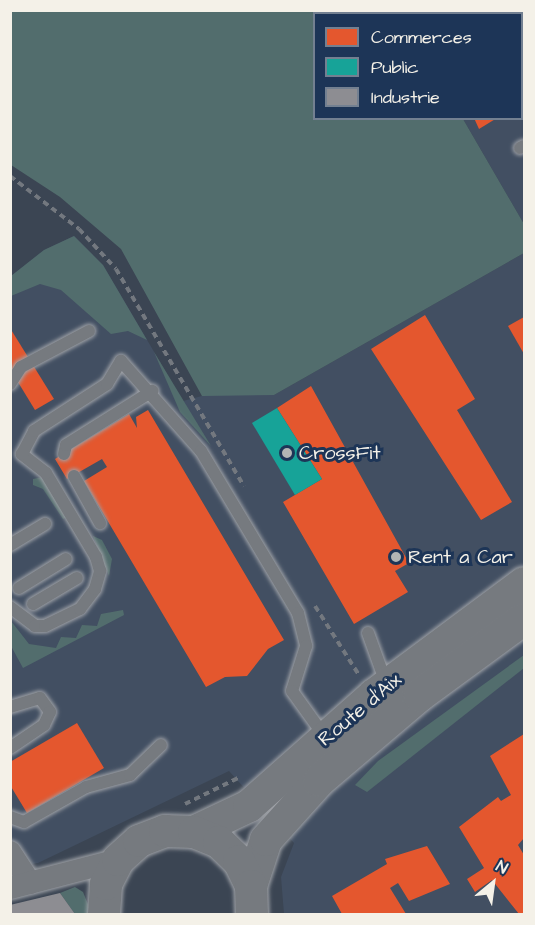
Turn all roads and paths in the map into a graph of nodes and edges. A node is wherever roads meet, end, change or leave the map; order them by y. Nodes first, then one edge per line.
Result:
1 (10, 176) edge
2 (89, 331) dead end
3 (10, 384) edge
4 (152, 391) junction
5 (64, 454) dead end
6 (74, 476) dead end
7 (250, 497) dead end
8 (100, 523) dead end
9 (45, 524) dead end
10 (10, 545) edge
11 (66, 559) dead end
12 (77, 578) dead end
13 (525, 584) edge
14 (19, 588) dead end
15 (309, 596) dead end
16 (33, 604) dead end
17 (10, 607) edge
18 (525, 618) edge
19 (368, 633) dead end
20 (525, 635) edge
21 (380, 691) junction
22 (10, 707) edge
23 (374, 733) junction
24 (325, 737) junction
25 (161, 745) dead end
26 (10, 748) edge
27 (249, 772) dead end
28 (10, 817) edge
29 (185, 820) junction
30 (10, 852) edge
31 (118, 860) junction
32 (20, 886) edge
33 (251, 900) edge
34 (104, 915) edge

1 - 7 path
2 - 3 lane
4 - 5 lane
4 - 17 lane
4 - 24 lane
6 - 8 lane
9 - 10 lane
11 - 14 lane
12 - 16 lane
13 - 21 main road, Route d'Aix
15 - 21 path
18 - 23 main road, Route d'Aix
19 - 21 lane
20 - 23 lane
21 - 24 main road, Route d'Aix
22 - 26 lane
23 - 33 main road, Route d'Aix
24 - 29 main road, Route d'Aix
25 - 28 lane
27 - 29 path
29 - 31 main road
29 - 33 main road
30 - 32 street
31 - 32 street
31 - 34 main road

